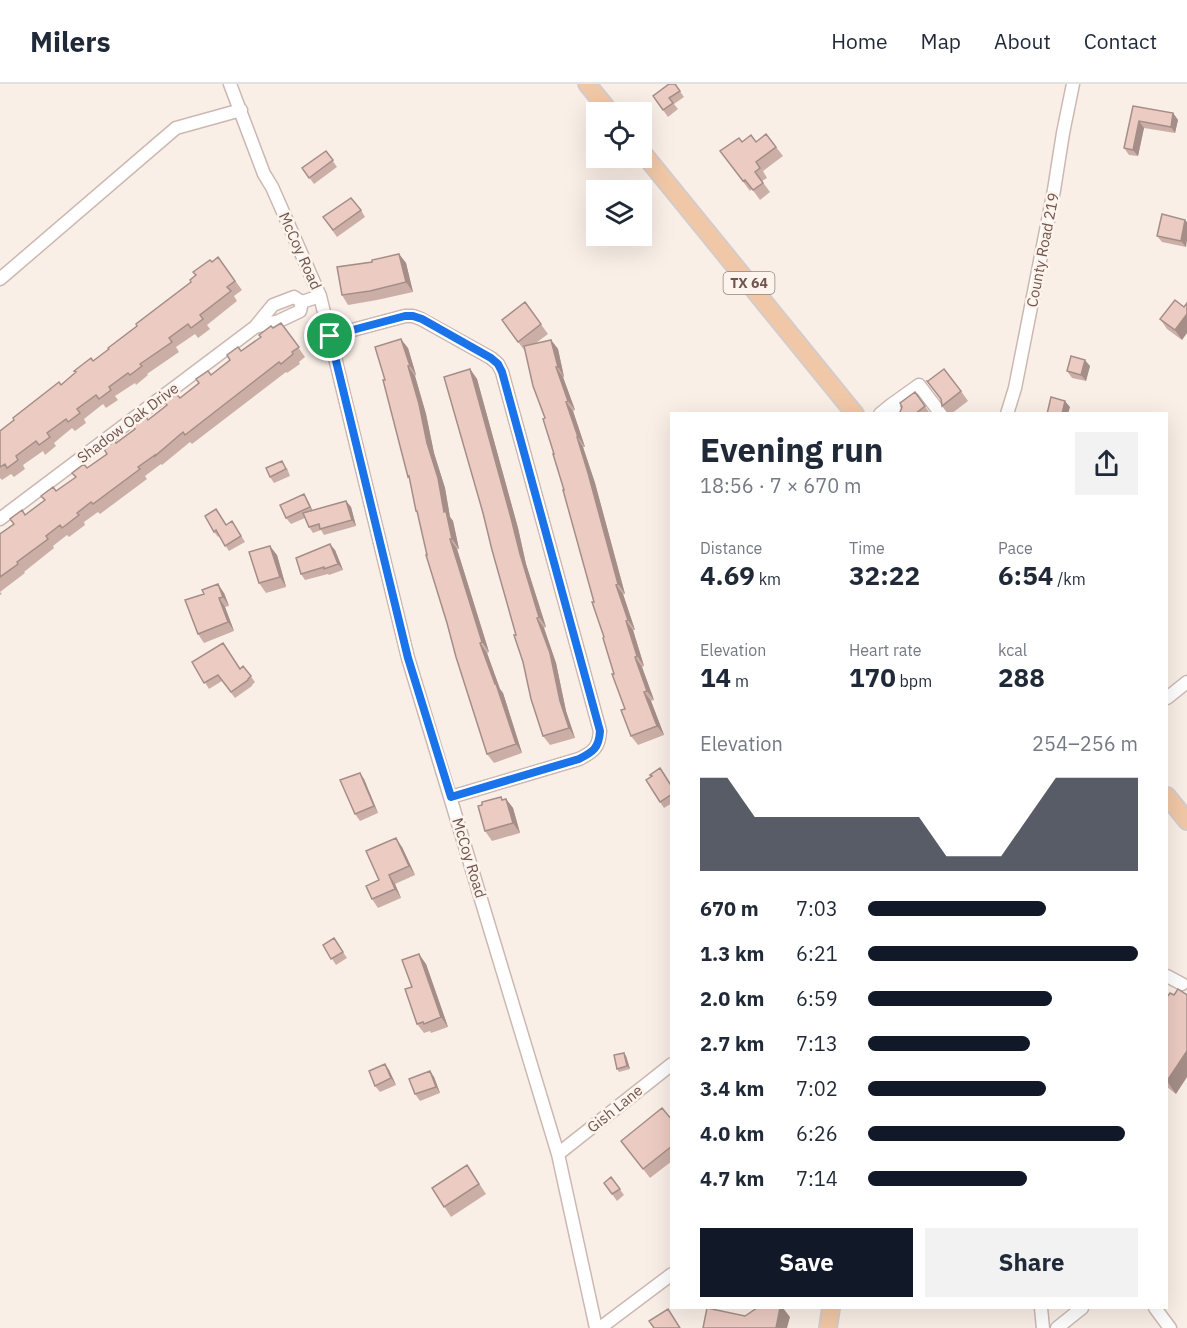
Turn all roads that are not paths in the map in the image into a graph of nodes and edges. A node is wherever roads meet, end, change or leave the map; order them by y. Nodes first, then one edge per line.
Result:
1 (230, 84) edge
2 (586, 84) edge
3 (1073, 84) edge
4 (601, 102) edge
5 (241, 110) junction
6 (652, 164) edge
7 (0, 279) edge
8 (320, 296) junction
9 (330, 336) junction
10 (895, 410) edge
11 (853, 412) edge
12 (939, 412) edge
13 (1008, 412) edge
14 (0, 519) edge
15 (1187, 682) edge
16 (1168, 697) edge
17 (451, 797) junction
18 (1168, 797) edge
19 (1187, 821) edge
20 (1168, 976) edge
21 (1185, 982) edge
22 (670, 1066) edge
23 (558, 1154) junction
24 (670, 1275) edge
25 (831, 1309) edge
26 (1041, 1309) edge
27 (1081, 1309) edge
28 (1156, 1309) edge
29 (598, 1328) edge
30 (828, 1328) edge
31 (1044, 1328) edge
32 (1057, 1328) edge
33 (1170, 1328) edge

1 - 5 street, McCoy Road
2 - 4 main road
3 - 13 street, County Road 219
5 - 7 street
5 - 8 street, McCoy Road
6 - 11 main road, TX 64
8 - 9 street, McCoy Road
8 - 14 street, Shadow Oak Drive
9 - 17 street, McCoy Road
9 - 17 street
10 - 12 street
15 - 16 street
17 - 23 street, McCoy Road
18 - 19 main road
20 - 21 street
22 - 23 street, Gish Lane
23 - 29 street, McCoy Road
24 - 29 street
25 - 30 main road
26 - 31 street
27 - 32 street
28 - 33 street

